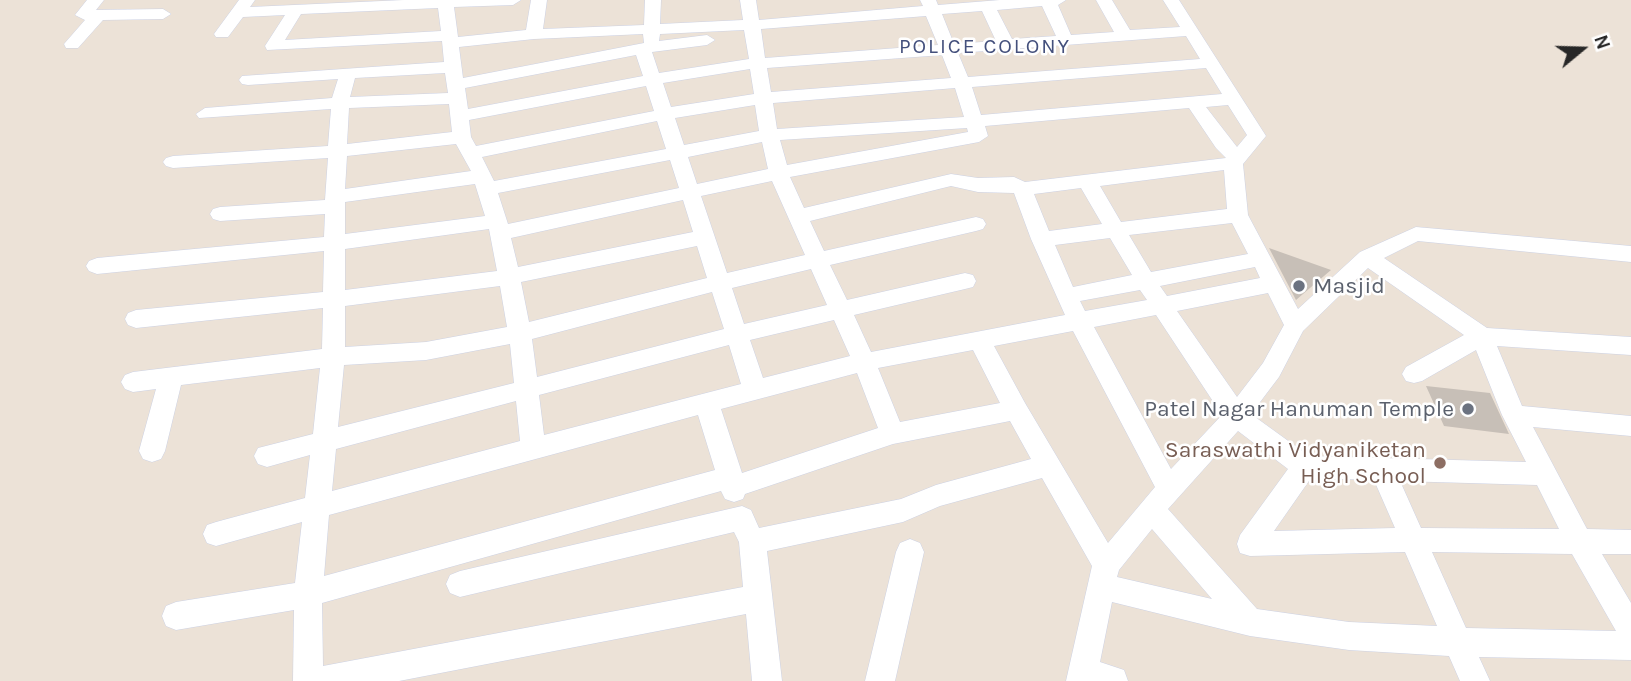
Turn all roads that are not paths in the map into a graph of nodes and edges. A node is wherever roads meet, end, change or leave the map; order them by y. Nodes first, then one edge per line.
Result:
1 (513, 0) edge
2 (539, 0) edge
3 (653, 0) edge
4 (748, 0) edge
5 (1058, 0) edge
6 (1104, 0) edge
7 (1171, 0) edge
8 (1048, 1) edge
9 (444, 2) edge
10 (930, 5) edge
11 (243, 6) edge
12 (987, 6) junction
13 (291, 7) edge
14 (97, 8) edge
15 (163, 14) dead end
16 (752, 25) junction
17 (707, 27) junction
18 (651, 29) junction
19 (1188, 31) junction
20 (222, 34) dead end
21 (534, 34) junction
22 (880, 35) junction
23 (1125, 36) junction
24 (449, 39) junction
25 (819, 39) junction
26 (1066, 41) junction
27 (72, 44) dead end
28 (1007, 46) junction
29 (647, 49) junction
30 (947, 50) junction
31 (758, 63) junction
32 (1210, 63) junction
33 (348, 73) junction
34 (248, 80) dead end
35 (653, 82) junction
36 (962, 84) junction
37 (456, 92) junction
38 (765, 98) junction
39 (1232, 99) junction
40 (1194, 102) junction
41 (340, 103) junction
42 (205, 114) dead end
43 (665, 114) junction
44 (975, 120) junction
45 (769, 135) junction
46 (466, 145) junction
47 (338, 151) junction
48 (677, 152) junction
49 (1235, 160) junction
50 (173, 162) dead end
51 (779, 173) junction
52 (1087, 181) junction
53 (485, 182) junction
54 (1022, 189) junction
55 (690, 192) junction
56 (335, 201) junction
57 (220, 214) dead end
58 (1238, 215) junction
59 (796, 217) junction
60 (976, 224) dead end
61 (499, 227) junction
62 (1117, 231) junction
63 (704, 237) junction
64 (1041, 239) junction
65 (335, 243) junction
66 (1631, 254) edge
67 (1367, 257) junction
68 (1259, 259) junction
69 (816, 262) junction
70 (97, 265) dead end
71 (509, 277) junction
72 (1145, 280) junction
73 (965, 281) dead end
74 (718, 283) junction
75 (1273, 284) junction
76 (1066, 296) junction
77 (335, 299) junction
78 (1163, 307) junction
79 (838, 310) junction
80 (136, 319) dead end
81 (1080, 323) junction
82 (1295, 326) junction
83 (520, 334) junction
84 (735, 335) junction
85 (1482, 336) junction
86 (979, 339) junction
87 (1631, 346) edge
88 (332, 356) junction
89 (864, 362) junction
90 (1414, 374) dead end
91 (171, 377) junction
92 (133, 382) dead end
93 (525, 388) junction
94 (755, 390) junction
95 (706, 404) junction
96 (1016, 410) junction
97 (1514, 415) junction
98 (1236, 416) junction
99 (1631, 426) edge
100 (893, 434) junction
101 (323, 443) junction
102 (533, 450) junction
103 (152, 451) dead end
104 (267, 456) dead end
105 (1046, 466) junction
106 (1304, 467) junction
107 (1382, 469) junction
108 (1545, 474) junction
109 (732, 482) junction
110 (1160, 499) junction
111 (316, 507) junction
112 (747, 530) junction
113 (216, 534) dead end
114 (1411, 540) junction
115 (1579, 541) junction
116 (1631, 542) edge
117 (910, 552) dead end
118 (1103, 575) junction
119 (460, 584) dead end
120 (308, 594) junction
121 (758, 598) junction
122 (176, 616) dead end
123 (1250, 622) junction
124 (1631, 630) edge
125 (1460, 642) junction
126 (1631, 646) edge
127 (1081, 676) edge
128 (308, 681) edge
129 (322, 681) edge
130 (767, 681) edge
131 (880, 681) edge
132 (1113, 681) edge
133 (1475, 681) edge

1 - 9 street
2 - 21 street
3 - 18 street
4 - 16 street
5 - 8 street
6 - 23 street
7 - 19 street
8 - 12 street
8 - 26 street
9 - 13 street
9 - 24 street
10 - 12 street
10 - 22 street
10 - 30 street
11 - 13 street
11 - 20 street
12 - 28 street
13 - 24 street
14 - 15 street
14 - 27 street
16 - 17 street
16 - 25 street
16 - 31 street
17 - 18 street
17 - 29 street
18 - 21 street
18 - 29 street
19 - 23 street
19 - 32 street
21 - 24 street
22 - 25 street
22 - 25 street
22 - 30 street
23 - 26 street
24 - 37 street
25 - 31 street
26 - 28 street
28 - 30 street
29 - 35 street
29 - 37 street
30 - 36 street
31 - 35 street
31 - 38 street
32 - 36 street
32 - 39 street
33 - 34 street
33 - 37 street
33 - 41 street
35 - 37 street
35 - 43 street
36 - 38 street
36 - 44 street
37 - 41 street
37 - 46 street
38 - 43 street
38 - 45 street
39 - 40 street
39 - 49 street
40 - 44 street
40 - 49 street
41 - 42 street
41 - 47 street
43 - 46 street
43 - 48 street
44 - 45 street
44 - 51 street
45 - 48 street
45 - 51 street
46 - 47 street
46 - 53 street
47 - 50 street
47 - 56 street
48 - 53 street
48 - 55 street
49 - 52 street
49 - 58 street
51 - 55 street
51 - 59 street
52 - 54 street
52 - 62 street
53 - 56 street
53 - 61 street
54 - 59 street
54 - 64 street
55 - 61 street
55 - 63 street
56 - 57 street
56 - 65 street
58 - 62 street
58 - 68 street
59 - 69 street
60 - 69 street
61 - 65 street
61 - 71 street
62 - 64 street
62 - 72 street
63 - 71 street
63 - 74 street
64 - 76 street
65 - 70 street
65 - 77 street
66 - 67 street
67 - 82 street
67 - 85 street
68 - 72 street
68 - 75 street
69 - 74 street
69 - 79 street
71 - 77 street
71 - 83 street
72 - 76 street
72 - 78 street
73 - 79 street
74 - 83 street
74 - 84 street
75 - 78 street
75 - 82 street
76 - 81 street
77 - 80 street
77 - 88 street
78 - 81 street
78 - 98 street
79 - 84 street
79 - 89 street
81 - 86 street
81 - 110 street
82 - 98 street
83 - 88 street
83 - 93 street
84 - 93 street
84 - 94 street
85 - 87 street
85 - 90 street
85 - 97 street
86 - 89 street
86 - 96 street
88 - 91 street
88 - 101 street
89 - 94 street
89 - 100 street
91 - 92 street
91 - 103 street
93 - 101 street
93 - 102 street
94 - 95 street
95 - 102 street
95 - 109 street
96 - 100 street
96 - 105 street
97 - 99 street
97 - 108 street
98 - 106 street
98 - 110 street
100 - 109 street
101 - 104 street
101 - 111 street
102 - 111 street
105 - 112 street
105 - 118 street
106 - 107 street
106 - 114 street
107 - 108 street
107 - 114 street
108 - 115 street
109 - 112 street
109 - 120 street
110 - 118 street
110 - 123 street
111 - 113 street
111 - 120 street
112 - 119 street
112 - 121 street
114 - 115 street
114 - 125 street
115 - 116 street
115 - 124 street
117 - 131 street
118 - 123 street
118 - 127 street
120 - 122 street
120 - 128 street
121 - 129 street
121 - 130 street
123 - 125 street
125 - 126 street
125 - 133 street
127 - 132 street

